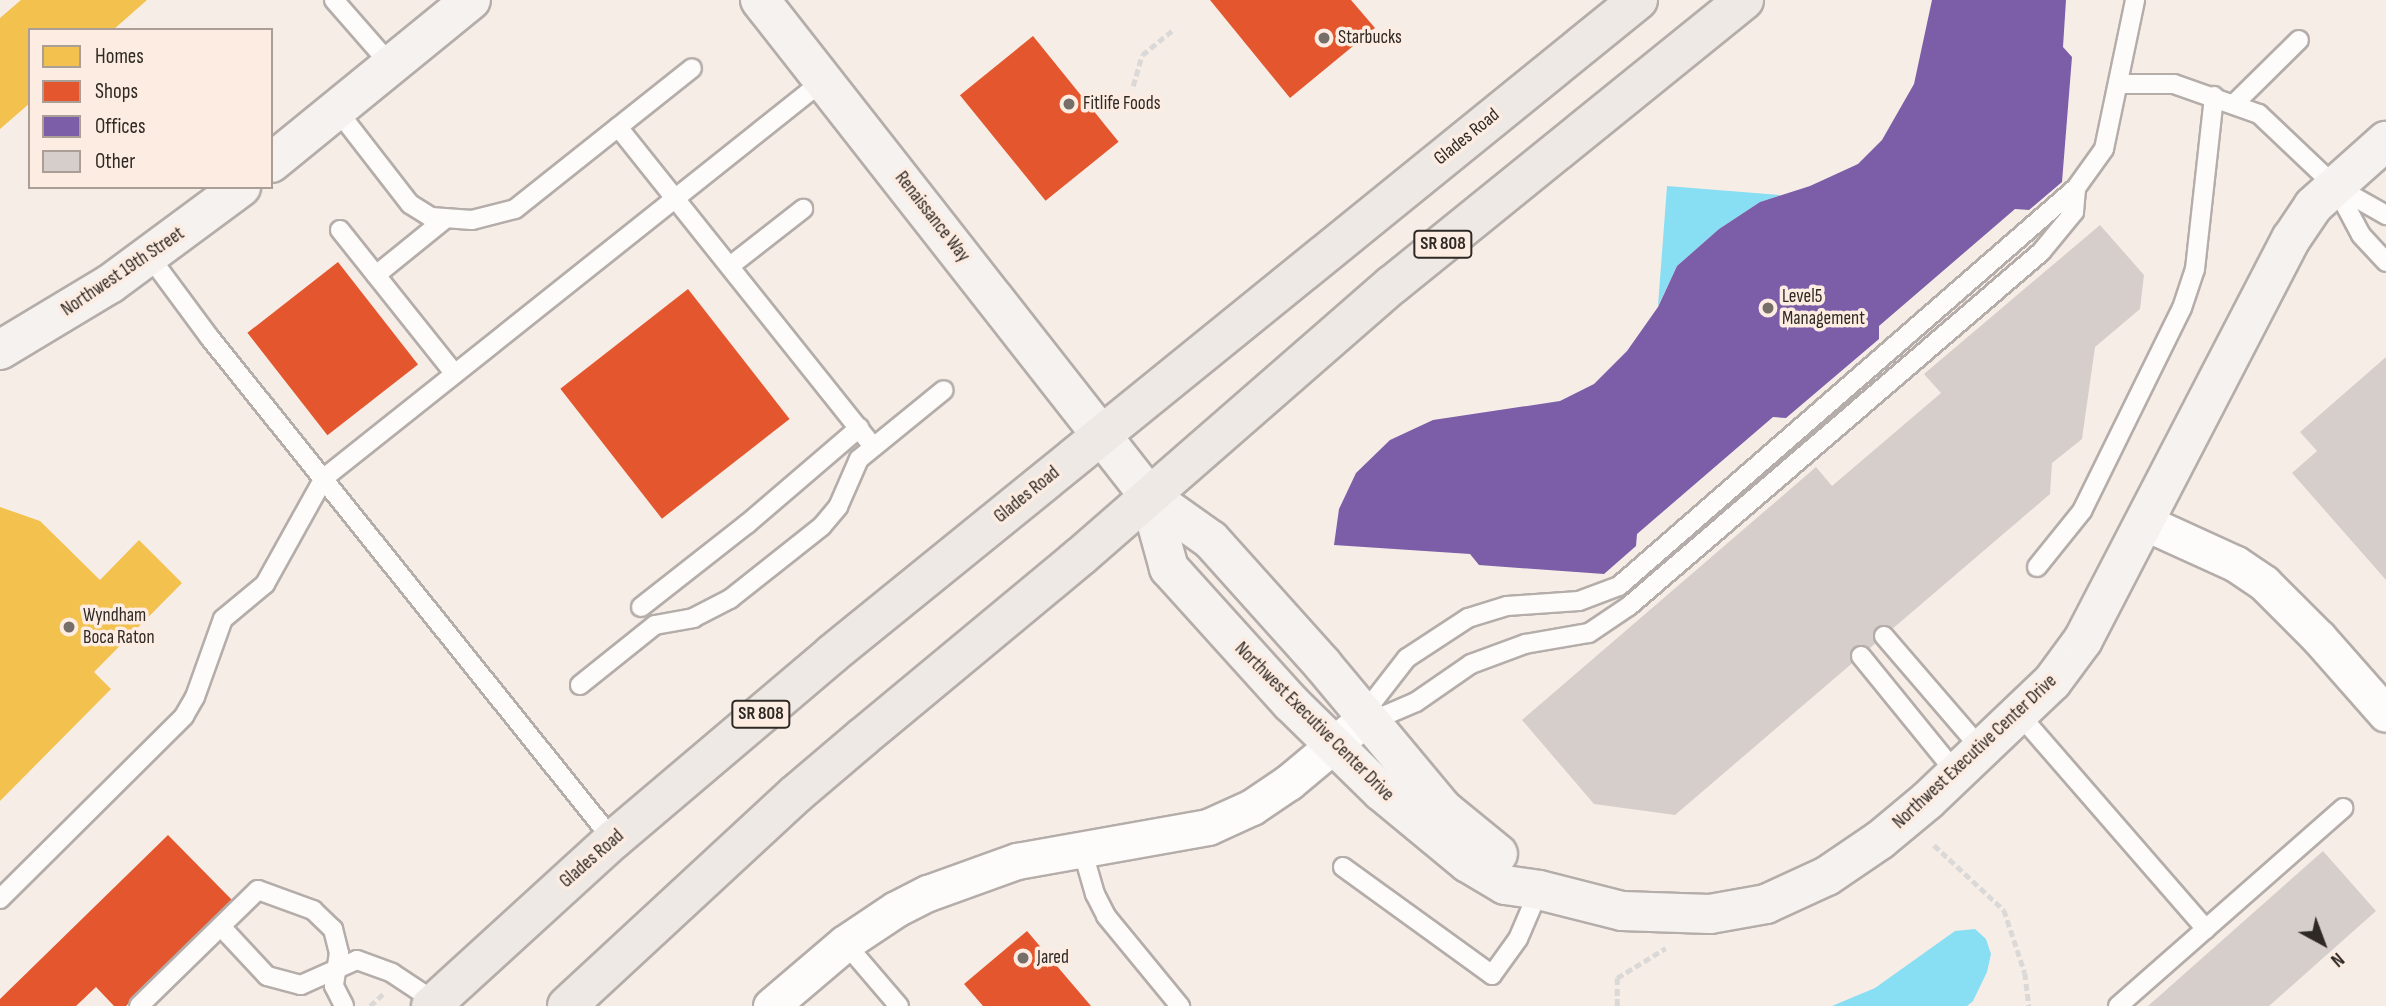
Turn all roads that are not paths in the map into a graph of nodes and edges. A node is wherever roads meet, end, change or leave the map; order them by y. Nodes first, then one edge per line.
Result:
1 (334, 0) edge
2 (471, 0) edge
3 (761, 0) edge
4 (1637, 0) edge
5 (1744, 0) edge
6 (2135, 0) edge
7 (2299, 40) dead end
8 (391, 65) junction
9 (692, 68) dead end
10 (824, 80) junction
11 (2119, 84) junction
12 (2214, 96) junction
13 (2234, 104) junction
14 (337, 110) junction
15 (618, 127) junction
16 (2386, 141) edge
17 (273, 161) edge
18 (2334, 186) junction
19 (2076, 188) junction
20 (238, 189) edge
21 (675, 199) junction
22 (803, 209) dead end
23 (2386, 215) edge
24 (444, 220) junction
25 (340, 230) dead end
26 (150, 257) junction
27 (2386, 262) edge
28 (730, 267) junction
29 (376, 275) junction
30 (0, 350) edge
31 (455, 374) junction
32 (944, 390) dead end
33 (859, 428) junction
34 (1102, 435) junction
35 (873, 447) junction
36 (324, 478) junction
37 (1149, 496) junction
38 (2144, 522) junction
39 (2038, 567) dead end
40 (641, 607) dead end
41 (1884, 636) dead end
42 (1861, 656) dead end
43 (580, 685) dead end
44 (2019, 714) junction
45 (2386, 714) edge
46 (1354, 728) junction
47 (1969, 762) junction
48 (2343, 808) dead end
49 (613, 840) junction
50 (1082, 849) junction
51 (1343, 867) dead end
52 (1539, 890) junction
53 (0, 899) edge
54 (2206, 929) junction
55 (226, 932) dead end
56 (845, 943) junction
57 (335, 978) junction
58 (433, 1004) edge
59 (139, 1006) edge
60 (344, 1006) edge
61 (567, 1006) edge
62 (771, 1006) edge
63 (899, 1006) edge
64 (1180, 1006) edge
65 (2118, 1006) edge

1 - 8 lane
2 - 8 street
3 - 10 street, Renaissance Way
4 - 34 main road, Glades Road / SR 808
5 - 37 main road, SR 808
6 - 11 lane
7 - 13 lane
8 - 14 street
9 - 15 lane
10 - 21 lane
10 - 34 street, Renaissance Way
11 - 12 lane
11 - 19 lane
12 - 13 lane
12 - 39 lane
13 - 18 lane
14 - 17 street
14 - 24 lane
15 - 21 lane
15 - 24 lane
16 - 18 street, Northwest Executive Center Drive
18 - 23 lane
18 - 27 lane
18 - 38 street, Northwest Executive Center Drive
19 - 46 lane
19 - 46 lane
20 - 26 street, Northwest 19th Street
21 - 28 lane
21 - 31 lane
22 - 28 lane
24 - 29 lane
25 - 29 lane
26 - 30 street, Northwest 19th Street
26 - 36 lane
28 - 33 lane
29 - 31 lane
31 - 36 lane
32 - 35 lane
33 - 35 lane
33 - 40 lane
34 - 37 street, Northwest Executive Center Drive
34 - 49 main road, Glades Road / SR 808
35 - 43 lane
36 - 49 lane
36 - 53 lane
37 - 46 street, Northwest Executive Center Drive
37 - 46 street, Northwest Executive Center Drive
37 - 61 main road, SR 808
38 - 44 street, Northwest Executive Center Drive
38 - 45 street
41 - 47 lane
42 - 47 lane
44 - 47 street, Northwest Executive Center Drive
44 - 54 lane
46 - 50 street
46 - 52 street, Northwest Executive Center Drive
47 - 52 street, Northwest Executive Center Drive
48 - 54 lane
49 - 58 main road, Glades Road / SR 808
50 - 56 street
50 - 64 lane
51 - 52 lane
54 - 65 lane
55 - 57 lane
56 - 62 street
56 - 63 lane
57 - 58 lane
57 - 59 lane
57 - 60 lane

